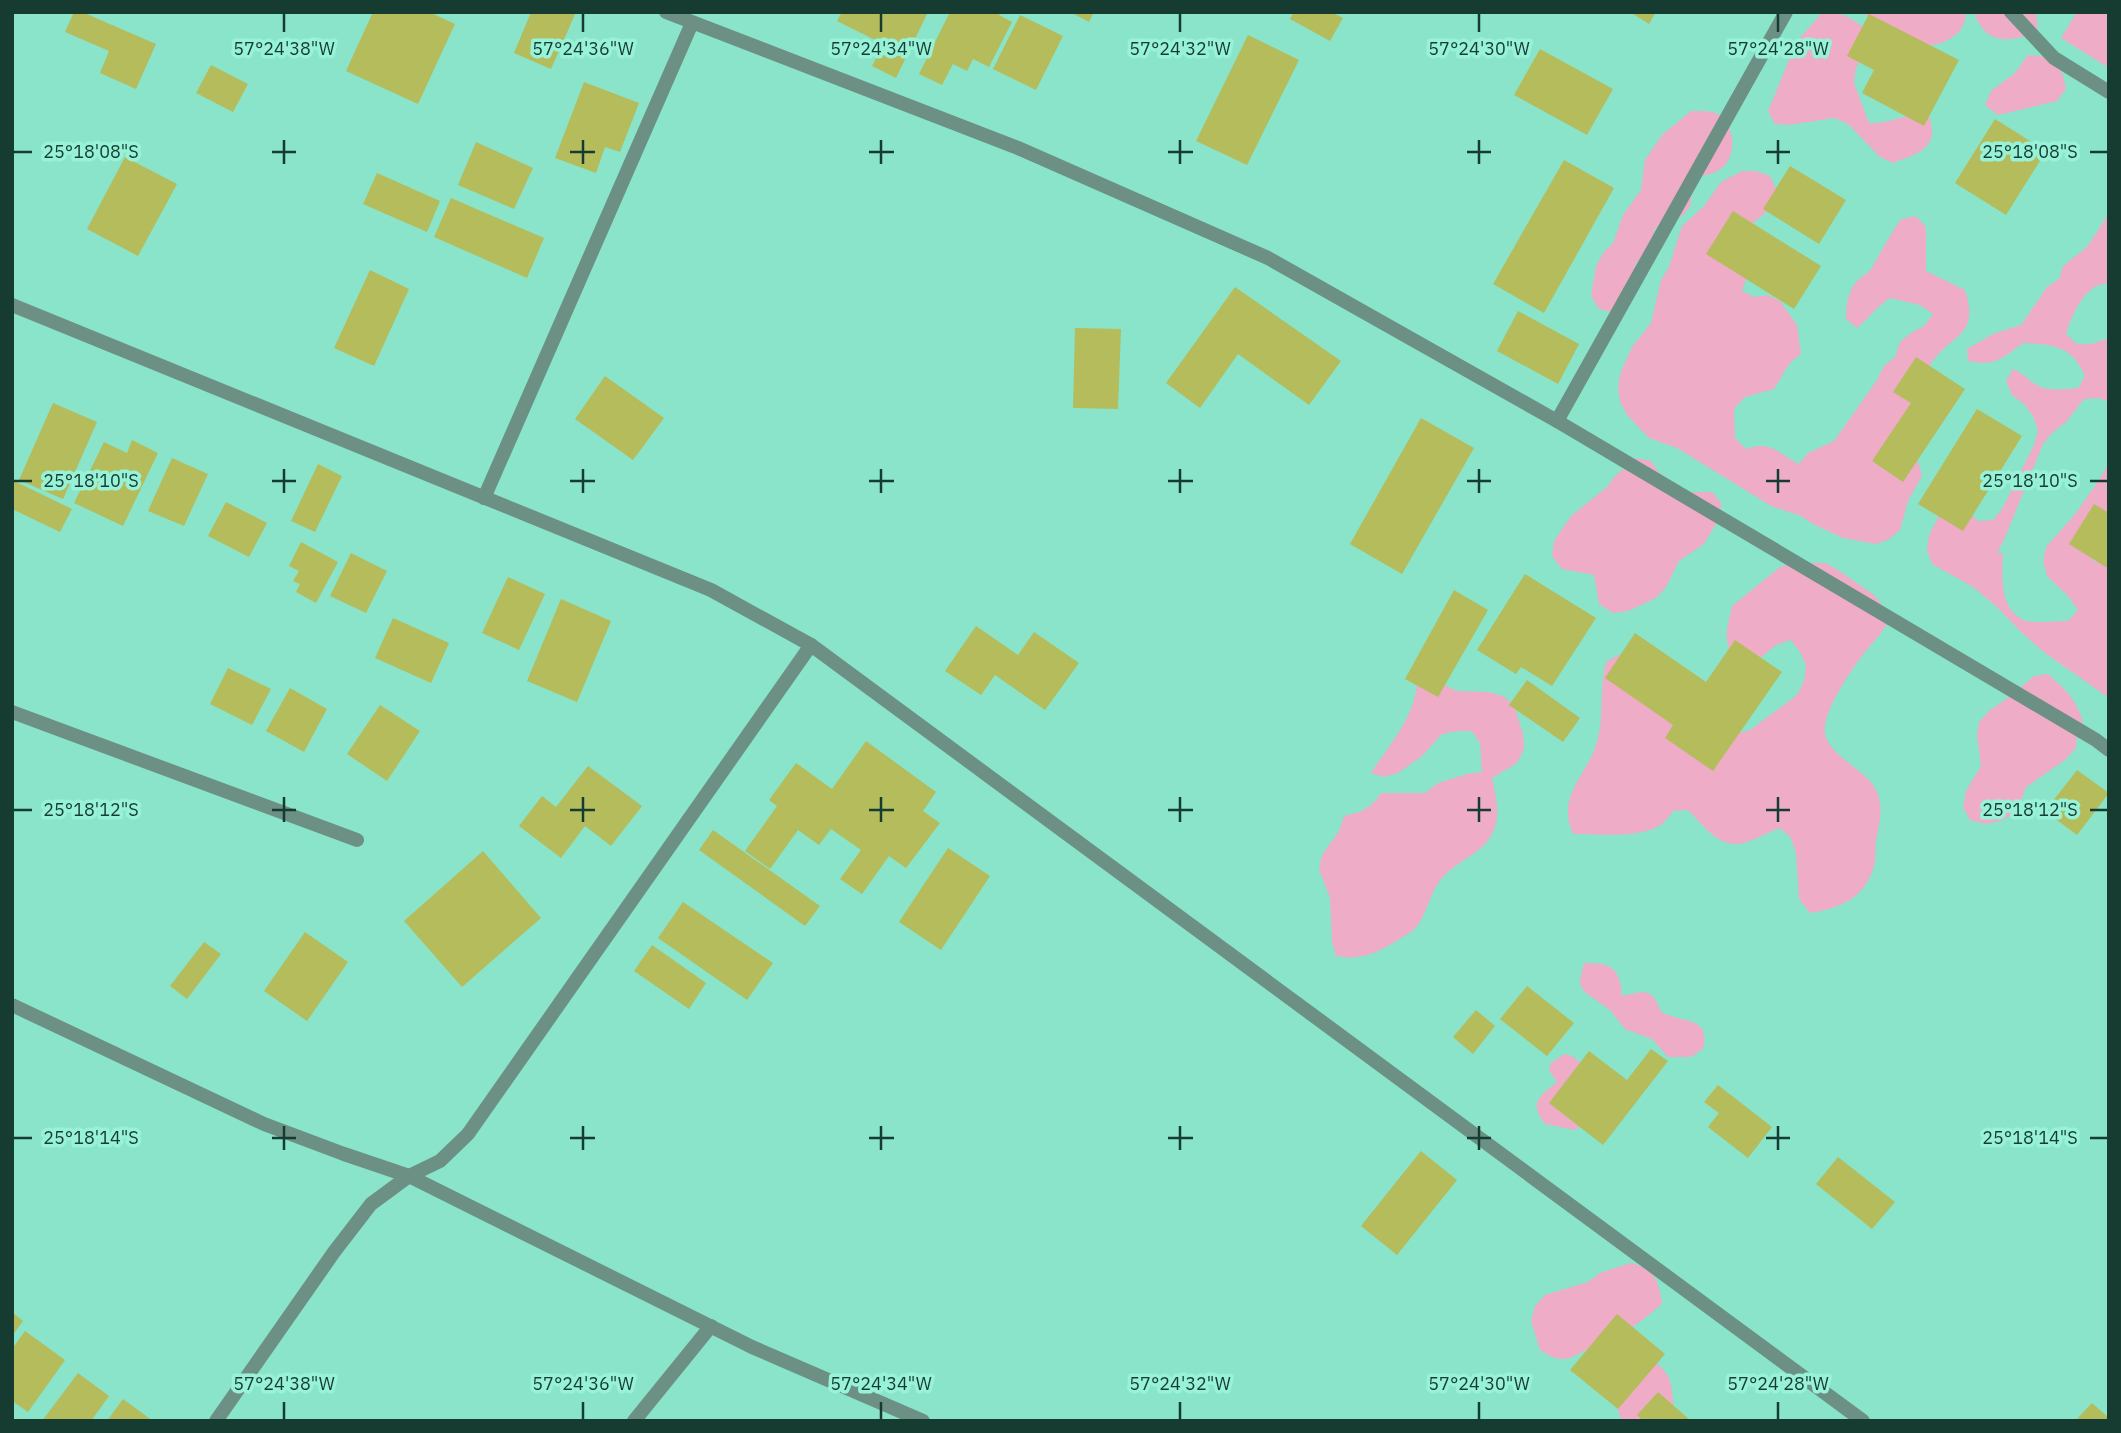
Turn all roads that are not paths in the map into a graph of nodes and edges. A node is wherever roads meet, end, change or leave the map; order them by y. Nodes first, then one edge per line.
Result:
1 (666, 12) edge
2 (1786, 12) edge
3 (2011, 12) edge
4 (692, 23) junction
5 (2109, 92) edge
6 (12, 305) edge
7 (1557, 421) junction
8 (484, 498) junction
9 (811, 645) junction
10 (12, 712) edge
11 (2109, 750) edge
12 (357, 839) dead end
13 (12, 1005) edge
14 (410, 1176) junction
15 (711, 1326) junction
16 (216, 1421) edge
17 (634, 1421) edge
18 (923, 1421) edge
19 (1863, 1421) edge

1 - 4 street
2 - 7 street
3 - 5 street
4 - 7 street
4 - 8 street
6 - 8 street
7 - 11 street
8 - 9 street
9 - 14 street
9 - 19 street
10 - 12 street
13 - 14 street
14 - 15 street
14 - 16 street
15 - 17 street
15 - 18 street

